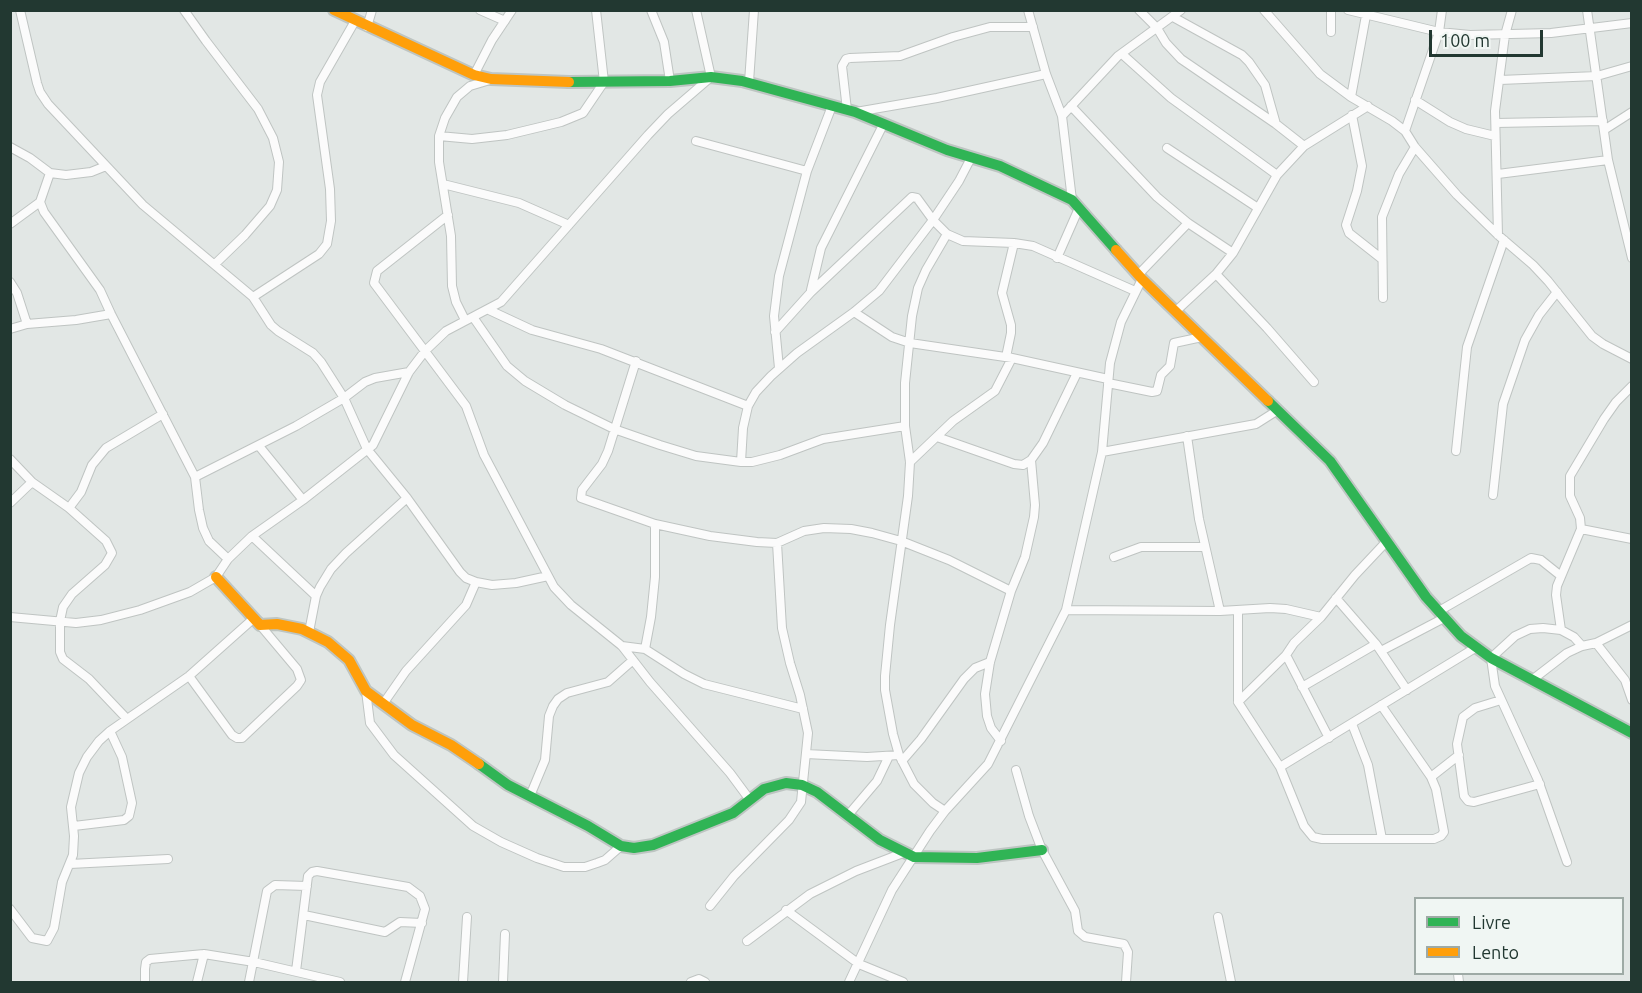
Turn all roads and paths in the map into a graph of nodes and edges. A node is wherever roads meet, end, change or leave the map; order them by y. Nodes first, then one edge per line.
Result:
1 (20, 10) edge
2 (184, 10) edge
3 (334, 10) edge
4 (372, 10) edge
5 (480, 10) edge
6 (512, 10) edge
7 (596, 10) edge
8 (651, 10) edge
9 (696, 10) edge
10 (754, 10) edge
11 (1028, 10) edge
12 (1139, 10) edge
13 (1181, 10) edge
14 (1264, 10) edge
15 (1331, 10) edge
16 (1348, 10) edge
17 (1442, 10) edge
18 (1512, 10) edge
19 (1587, 10) edge
20 (1366, 12) edge
21 (1173, 16) junction
22 (356, 21) junction
23 (505, 21) junction
24 (1632, 23) edge
25 (368, 27) junction
26 (1033, 27) junction
27 (1157, 28) junction
28 (1591, 29) junction
29 (1331, 32) dead end
30 (1439, 32) junction
31 (1505, 35) junction
32 (1122, 54) junction
33 (1632, 66) edge
34 (1046, 74) junction
35 (474, 75) junction
36 (1596, 76) junction
37 (711, 77) junction
38 (491, 79) junction
39 (1500, 80) junction
40 (670, 81) junction
41 (604, 82) junction
42 (749, 82) junction
43 (1350, 97) junction
44 (1415, 100) junction
45 (832, 106) junction
46 (1071, 106) junction
47 (1368, 106) junction
48 (851, 111) junction
49 (1632, 112) edge
50 (1352, 115) junction
51 (1062, 116) junction
52 (1603, 120) junction
53 (1496, 123) junction
54 (1276, 124) junction
55 (883, 125) junction
56 (1604, 130) junction
57 (1405, 131) junction
58 (439, 136) junction
59 (1495, 136) junction
60 (696, 141) dead end
61 (1304, 146) junction
62 (10, 147) edge
63 (1416, 147) junction
64 (1167, 148) dead end
65 (971, 158) junction
66 (1608, 160) junction
67 (106, 166) junction
68 (807, 171) junction
69 (50, 174) junction
70 (1498, 174) junction
71 (1277, 176) junction
72 (443, 184) junction
73 (40, 202) junction
74 (1076, 204) junction
75 (1258, 208) junction
76 (448, 215) junction
77 (933, 220) junction
78 (1188, 223) junction
79 (10, 224) edge
80 (569, 225) junction
81 (947, 234) junction
82 (1501, 238) junction
83 (1014, 243) junction
84 (1233, 253) junction
85 (1057, 258) junction
86 (1632, 258) edge
87 (1382, 259) junction
88 (215, 264) junction
89 (1216, 274) junction
90 (1140, 277) junction
91 (10, 282) edge
92 (1135, 291) junction
93 (811, 292) junction
94 (1557, 292) junction
95 (253, 297) junction
96 (1383, 298) dead end
97 (489, 309) junction
98 (1176, 311) junction
99 (854, 312) junction
100 (111, 314) junction
101 (469, 318) junction
102 (27, 324) junction
103 (10, 330) edge
104 (775, 332) junction
105 (1202, 337) junction
106 (910, 343) junction
107 (425, 351) junction
108 (1009, 358) junction
109 (1632, 359) edge
110 (636, 361) junction
111 (779, 368) junction
112 (409, 372) junction
113 (1077, 373) junction
114 (1108, 381) junction
115 (1314, 382) dead end
116 (1632, 386) edge
117 (344, 398) junction
118 (748, 406) junction
119 (1278, 410) junction
120 (163, 414) junction
121 (905, 426) junction
122 (614, 429) junction
123 (937, 436) junction
124 (1187, 436) junction
125 (259, 446) junction
126 (367, 449) junction
127 (1456, 451) dead end
128 (1102, 452) junction
129 (10, 459) edge
130 (1031, 460) junction
131 (741, 462) junction
132 (910, 462) junction
133 (195, 477) junction
134 (32, 482) junction
135 (1493, 495) dead end
136 (407, 498) junction
137 (303, 501) junction
138 (10, 503) edge
139 (69, 508) junction
140 (655, 524) junction
141 (1581, 529) junction
142 (252, 536) junction
143 (1631, 537) edge
144 (901, 541) junction
145 (1387, 542) junction
146 (777, 543) junction
147 (1205, 547) junction
148 (1114, 557) dead end
149 (228, 559) junction
150 (548, 576) junction
151 (1561, 576) junction
152 (216, 577) junction
153 (476, 582) junction
154 (1011, 591) junction
155 (316, 596) junction
156 (1336, 598) junction
157 (1066, 610) junction
158 (1238, 610) junction
159 (1220, 611) junction
160 (1441, 615) junction
161 (10, 617) edge
162 (1321, 617) junction
163 (60, 621) junction
164 (256, 622) junction
165 (1632, 625) edge
166 (1561, 630) junction
167 (309, 632) junction
168 (1596, 643) junction
169 (1376, 644) junction
170 (622, 646) junction
171 (1582, 646) junction
172 (1475, 648) junction
173 (645, 649) junction
174 (1381, 651) junction
175 (1286, 655) junction
176 (1491, 658) junction
177 (633, 660) junction
178 (990, 663) junction
179 (189, 676) junction
180 (1532, 680) junction
181 (1302, 687) junction
182 (1407, 690) junction
183 (366, 691) junction
184 (1501, 700) junction
185 (1632, 700) edge
186 (1238, 702) junction
187 (383, 704) junction
188 (1381, 705) junction
189 (803, 709) junction
190 (127, 719) junction
191 (1352, 724) junction
192 (110, 731) junction
193 (1632, 734) edge
194 (1329, 738) junction
195 (1001, 741) junction
196 (806, 754) junction
197 (1459, 755) junction
198 (889, 756) junction
199 (900, 758) junction
200 (1280, 768) junction
201 (1016, 771) dead end
202 (1431, 777) junction
203 (1540, 784) junction
204 (802, 785) junction
205 (530, 796) junction
206 (750, 800) junction
207 (945, 811) junction
208 (849, 814) junction
209 (74, 826) junction
210 (1382, 839) junction
211 (621, 846) junction
212 (1042, 850) junction
213 (903, 852) junction
214 (914, 857) junction
215 (168, 859) dead end
216 (1567, 862) dead end
217 (70, 864) junction
218 (307, 886) junction
219 (710, 906) dead end
220 (10, 909) edge
221 (786, 910) junction
222 (304, 915) junction
223 (467, 917) dead end
224 (1218, 917) dead end
225 (422, 923) junction
226 (505, 934) dead end
227 (747, 941) dead end
228 (204, 954) junction
229 (254, 962) junction
230 (859, 964) junction
231 (296, 971) junction
232 (326, 980) edge
233 (145, 982) edge
234 (197, 982) edge
235 (249, 982) edge
236 (340, 982) edge
237 (405, 982) edge
238 (462, 982) edge
239 (503, 982) edge
240 (691, 982) edge
241 (705, 982) edge
242 (849, 982) edge
243 (903, 982) edge
244 (1126, 982) edge
245 (1231, 982) edge

1 - 67 street
2 - 88 street
3 - 22 street
4 - 25 street
5 - 23 street
6 - 23 street
7 - 41 street
8 - 40 street
9 - 37 street
10 - 42 street
11 - 26 street
12 - 27 street
13 - 21 street
14 - 43 street
15 - 29 street
16 - 20 street
17 - 30 street
18 - 31 street
19 - 28 street
20 - 30 street
20 - 43 street
21 - 27 street
21 - 54 street
22 - 25 street
22 - 95 street
23 - 35 street
24 - 28 street
25 - 35 street
26 - 34 street
26 - 48 street
27 - 32 street
27 - 54 street
28 - 31 street
28 - 36 street
30 - 31 street
30 - 44 street
31 - 39 street
32 - 46 street
32 - 71 street
33 - 36 street
34 - 48 street
34 - 51 street
35 - 38 street
36 - 39 street
36 - 52 street
37 - 40 street
37 - 42 street
37 - 80 street
38 - 41 street
38 - 58 street
39 - 53 street
40 - 41 street
41 - 58 street
42 - 45 street
43 - 47 street
44 - 57 street
44 - 59 street
45 - 48 street
45 - 68 street
46 - 51 street
46 - 78 street
47 - 50 street
47 - 57 street
48 - 55 street
49 - 56 street
50 - 61 street
50 - 87 street
51 - 74 street
52 - 53 street
52 - 56 street
53 - 59 street
54 - 61 street
55 - 65 street
55 - 93 street
56 - 66 street
57 - 63 street
58 - 72 street
59 - 70 street
60 - 68 street
61 - 71 street
62 - 69 street
63 - 82 street
63 - 87 street
64 - 75 street
65 - 74 street
65 - 77 street
66 - 70 street
66 - 86 street
67 - 69 street
67 - 88 street
68 - 104 street
69 - 73 street
70 - 82 street
71 - 75 street
72 - 76 street
72 - 80 street
73 - 79 street
73 - 100 street
74 - 85 street
74 - 90 street
75 - 84 street
76 - 101 street
76 - 107 street
77 - 81 street
77 - 93 street
77 - 99 street
78 - 84 street
78 - 90 street
80 - 97 street
81 - 83 street
81 - 106 street
82 - 94 street
82 - 127 street
83 - 85 street
83 - 108 street
84 - 89 street
85 - 92 street
87 - 96 street
88 - 95 street
89 - 98 street
89 - 115 street
90 - 92 street
90 - 98 street
91 - 102 street
92 - 114 street
93 - 104 street
94 - 109 street
94 - 135 street
95 - 117 street
97 - 101 street
97 - 110 street
98 - 105 street
99 - 106 street
99 - 111 street
100 - 102 street
100 - 120 street
101 - 107 street
101 - 122 street
102 - 103 street
104 - 111 street
105 - 114 street
105 - 119 street
106 - 108 street
106 - 121 street
107 - 112 street
107 - 150 street
108 - 113 street
108 - 123 street
110 - 118 street
110 - 122 street
111 - 118 street
112 - 117 street
112 - 126 street
113 - 114 street
113 - 130 street
114 - 128 street
116 - 141 street
117 - 125 street
117 - 126 street
118 - 131 street
119 - 124 street
119 - 145 street
120 - 133 street
120 - 139 street
121 - 131 street
121 - 132 street
122 - 131 street
122 - 140 street
123 - 130 street
123 - 132 street
124 - 128 street
124 - 147 street
125 - 133 street
125 - 137 street
126 - 136 street
126 - 137 street
128 - 157 street
129 - 134 street
130 - 154 street
132 - 144 street
133 - 149 street
134 - 138 street
134 - 139 street
136 - 153 street
136 - 155 street
137 - 142 street
139 - 163 street
140 - 146 street
140 - 173 street
141 - 143 street
141 - 151 street
142 - 149 street
142 - 155 street
144 - 146 street
144 - 154 street
144 - 199 street
145 - 156 street
145 - 160 street
146 - 189 street
147 - 148 street
147 - 159 street
149 - 152 street
150 - 153 street
150 - 170 street
151 - 160 street
151 - 166 street
152 - 163 street
152 - 164 street
153 - 187 street
154 - 178 street
155 - 167 street
156 - 162 street
156 - 169 street
157 - 159 street
157 - 195 street
158 - 159 street
158 - 162 street
158 - 186 street
160 - 172 street
160 - 174 street
161 - 163 street
162 - 175 street
163 - 190 street
164 - 167 street
164 - 179 street
164 - 179 street
165 - 168 street
166 - 171 street
166 - 176 street
167 - 183 street
168 - 171 street
168 - 185 street
169 - 174 street
169 - 181 street
170 - 173 street
170 - 177 street
171 - 180 street
172 - 176 street
172 - 182 street
173 - 189 street
174 - 182 street
175 - 181 street
175 - 186 street
176 - 180 street
176 - 184 street
177 - 205 street
177 - 206 street
178 - 195 street
178 - 199 street
179 - 190 street
180 - 193 street
181 - 194 street
182 - 188 street
183 - 187 street
183 - 211 street
184 - 197 street
184 - 203 street
186 - 200 street
187 - 205 street
188 - 191 street
188 - 202 street
189 - 196 street
190 - 192 street
191 - 194 street
191 - 210 street
192 - 209 street
192 - 209 street
194 - 200 street
195 - 207 street
196 - 198 street
196 - 204 street
197 - 202 street
197 - 203 street
198 - 199 street
198 - 208 street
199 - 207 street
200 - 210 street
201 - 212 street
202 - 210 street
203 - 216 street
204 - 206 street
204 - 208 street
204 - 219 street
205 - 211 street
206 - 211 street
207 - 214 street
208 - 213 street
209 - 217 street
212 - 214 street
212 - 244 street
213 - 214 street
213 - 221 street
214 - 230 street
215 - 217 street
217 - 220 street
218 - 222 street
218 - 225 street
218 - 229 street
221 - 227 street
221 - 230 street
222 - 225 street
222 - 231 street
223 - 238 street
224 - 245 street
225 - 237 street
226 - 239 street
228 - 229 street
228 - 233 street
228 - 234 street
229 - 231 street
229 - 235 street
230 - 242 street
230 - 243 street
231 - 232 street
232 - 236 street
240 - 241 street

